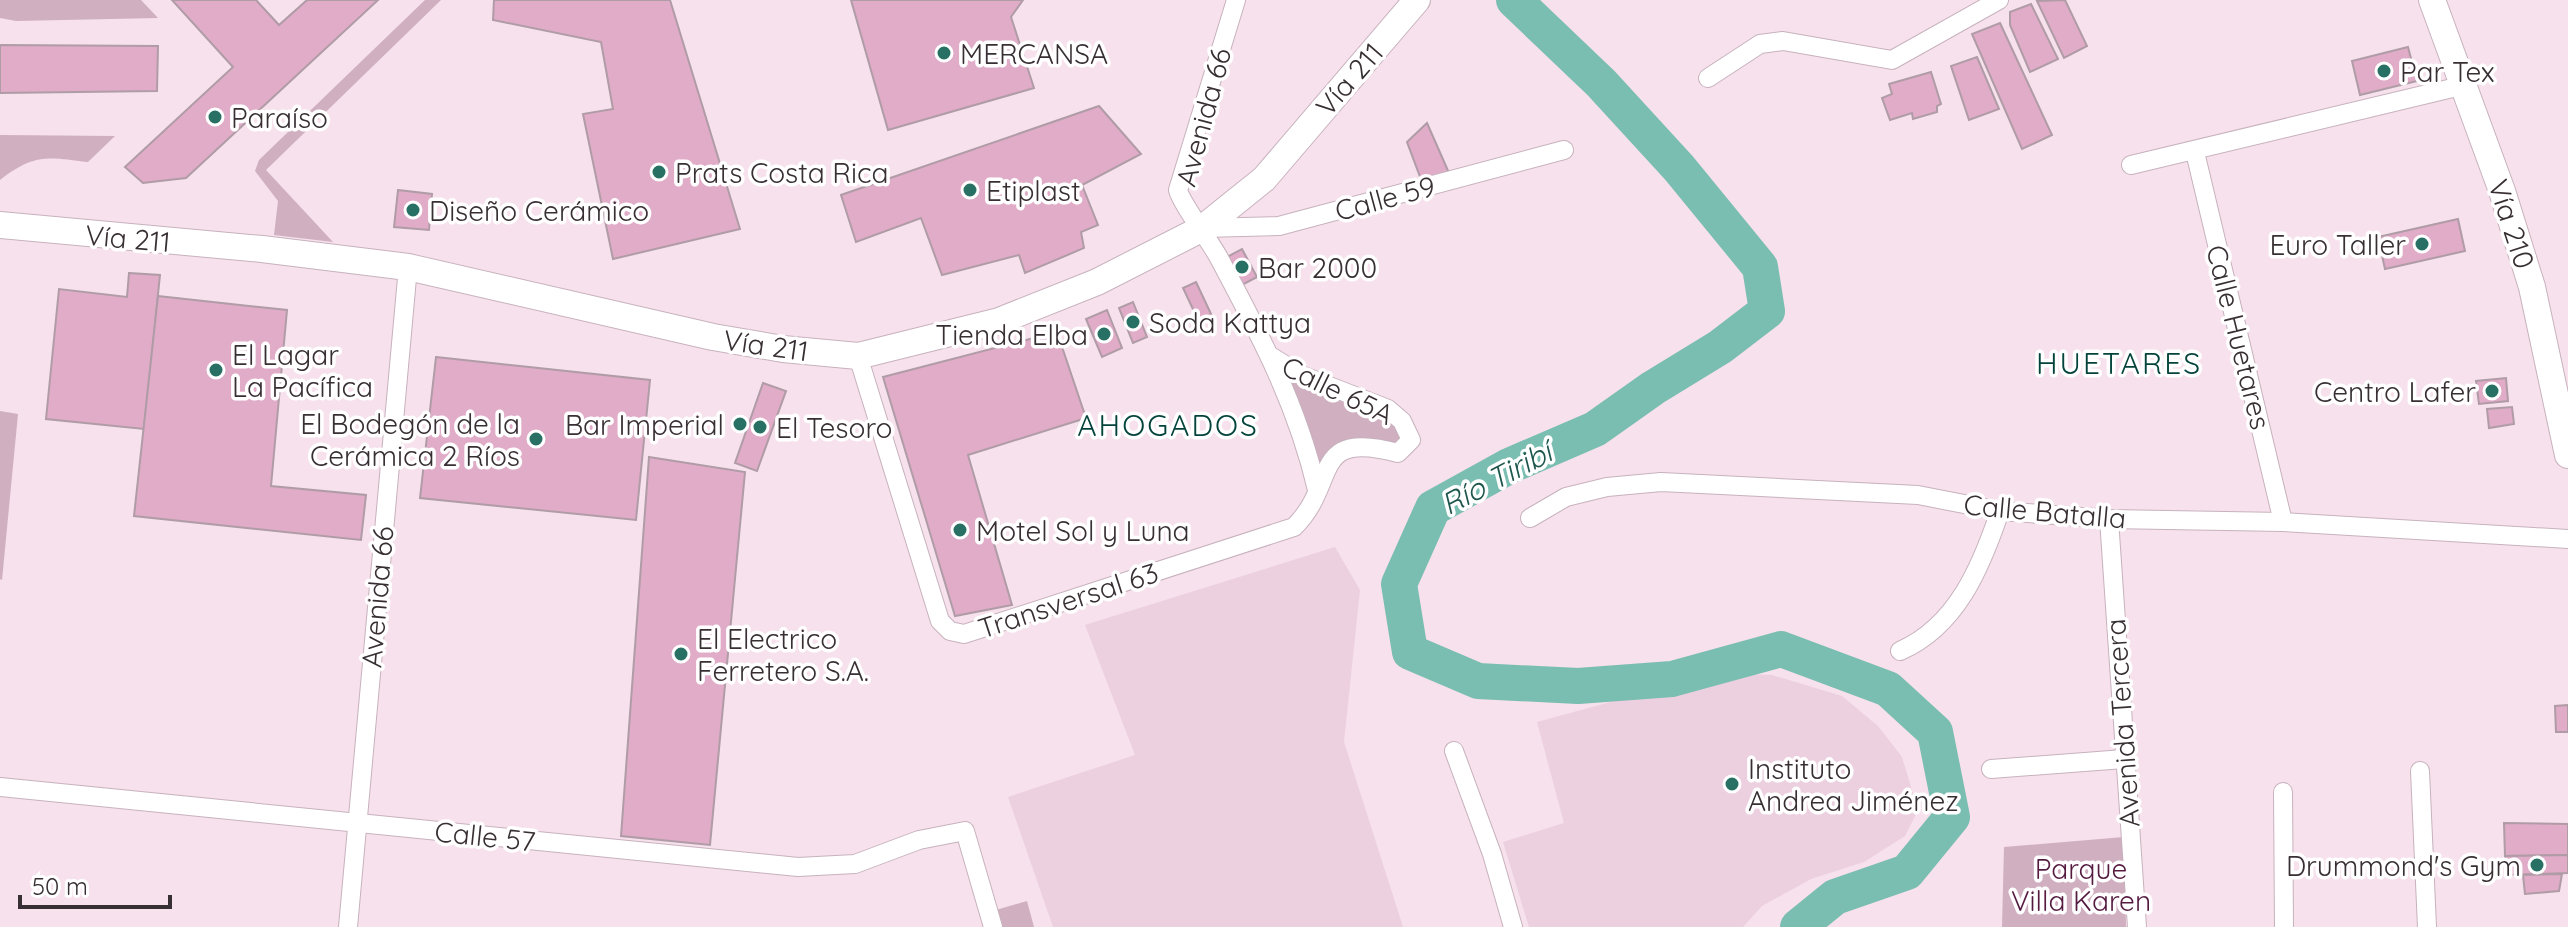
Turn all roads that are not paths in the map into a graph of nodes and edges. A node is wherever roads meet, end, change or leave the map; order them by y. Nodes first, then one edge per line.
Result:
1 (1236, 0) edge
2 (1417, 0) edge
3 (1999, 0) edge
4 (2432, 0) edge
5 (1708, 78) dead end
6 (2465, 85) junction
7 (1564, 150) dead end
8 (2195, 152) junction
9 (2131, 165) dead end
10 (0, 225) edge
11 (1203, 228) junction
12 (408, 267) junction
13 (858, 356) junction
14 (1272, 357) junction
15 (2568, 455) edge
16 (1317, 490) junction
17 (2000, 511) junction
18 (1530, 518) dead end
19 (2109, 519) junction
20 (2283, 522) junction
21 (2568, 539) edge
22 (1900, 651) dead end
23 (1454, 751) dead end
24 (2124, 759) junction
25 (1991, 769) dead end
26 (2420, 771) dead end
27 (0, 787) edge
28 (2283, 792) dead end
29 (358, 824) junction
30 (348, 927) edge
31 (993, 927) edge
32 (1513, 927) edge
33 (2137, 927) edge
34 (2284, 927) edge
35 (2427, 927) edge

1 - 11 street, Avenida 66
2 - 11 main road, Vía 211
3 - 5 street
4 - 6 main road, Vía 210
6 - 8 street
6 - 15 main road, Vía 210
7 - 11 street, Calle 59
8 - 9 street
8 - 20 street, Calle Huetares
10 - 12 main road, Vía 211
11 - 13 main road, Vía 211
11 - 14 street, Avenida 66
12 - 13 main road, Vía 211
12 - 29 street, Avenida 66
13 - 16 street, Transversal 63
14 - 16 street, Avenida 66
14 - 16 street, Calle 65A
17 - 18 street, Calle Batalla
17 - 19 street, Calle Batalla
17 - 22 street
19 - 20 street, Calle Batalla
19 - 24 street, Avenida Tercera
20 - 21 street, Calle Batalla
23 - 32 street
24 - 25 street
24 - 33 street, Avenida Tercera
26 - 35 street
27 - 29 street, Calle 57
28 - 34 street
29 - 30 street, Avenida 66
29 - 31 street, Calle 57

